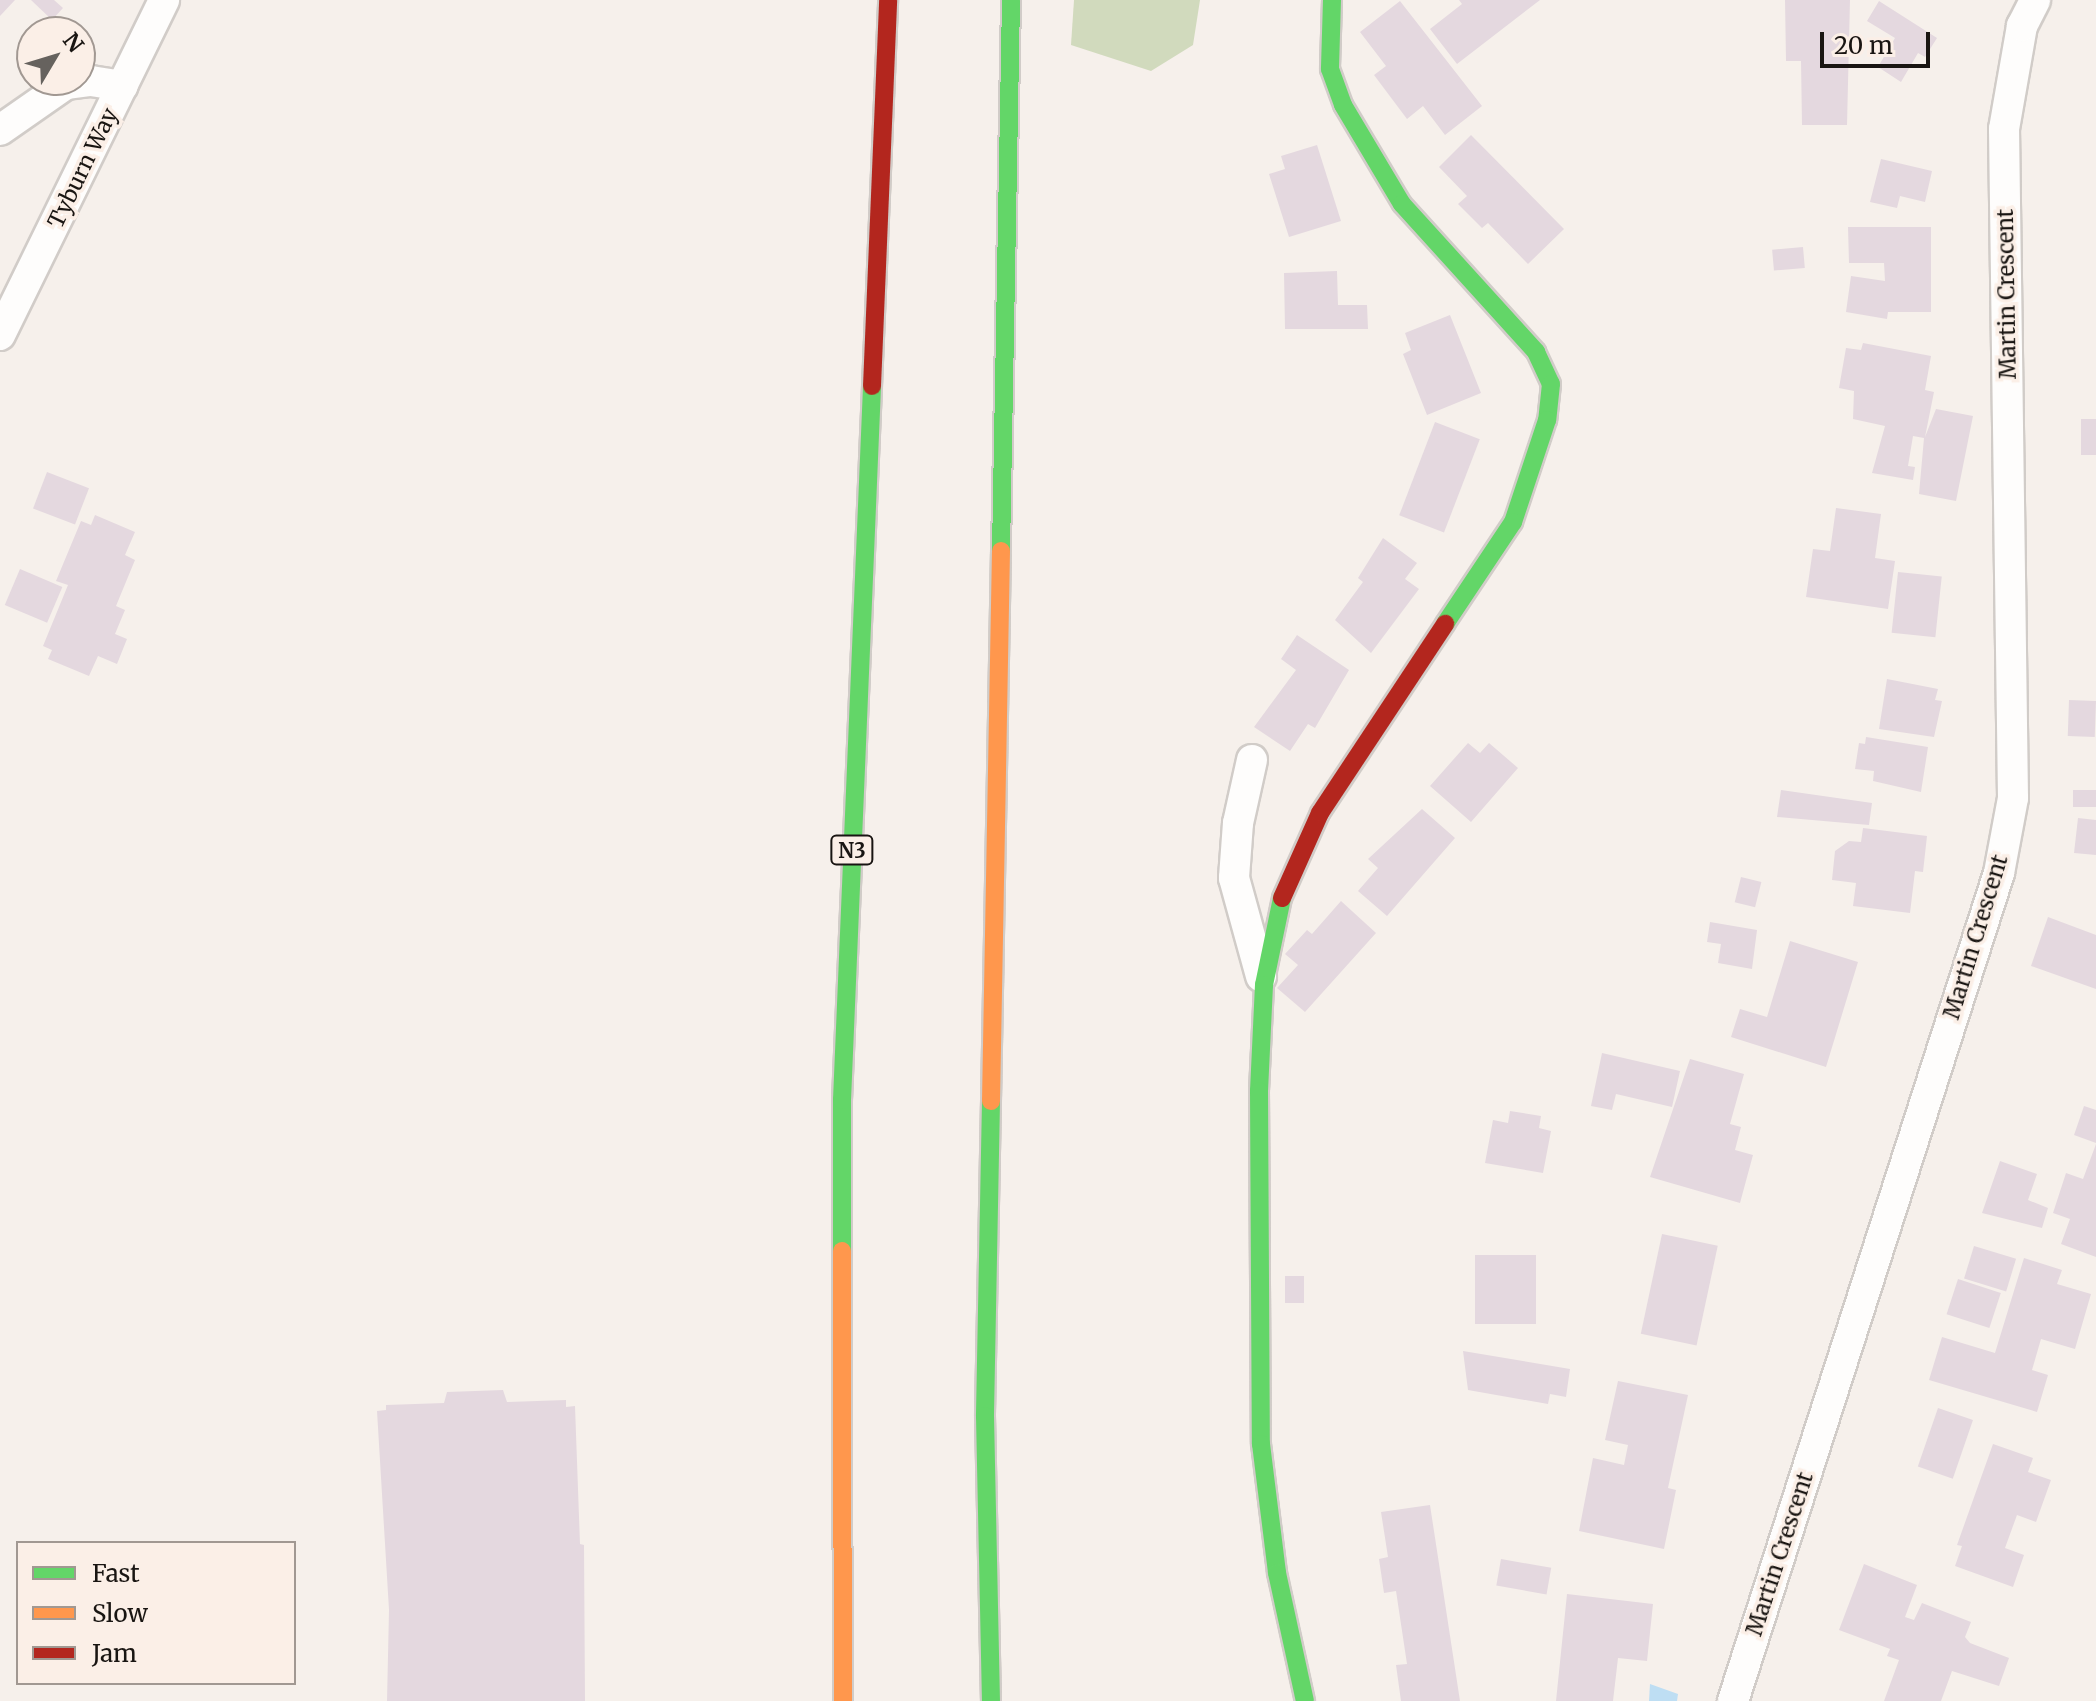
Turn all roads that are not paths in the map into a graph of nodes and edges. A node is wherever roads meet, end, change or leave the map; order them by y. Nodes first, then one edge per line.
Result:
1 (164, 0) edge
2 (888, 0) edge
3 (1011, 0) edge
4 (1332, 0) edge
5 (2035, 0) edge
6 (123, 86) junction
7 (0, 130) edge
8 (0, 335) edge
9 (1252, 760) dead end
10 (1264, 985) junction
11 (843, 1701) edge
12 (991, 1701) edge
13 (1305, 1701) edge
14 (1733, 1701) edge

1 - 6 street, Tyburn Way
2 - 11 main road, N3
3 - 12 main road
4 - 10 main road
5 - 14 street, Martin Crescent
6 - 7 street
6 - 8 street, Tyburn Way
9 - 10 street
10 - 13 main road

